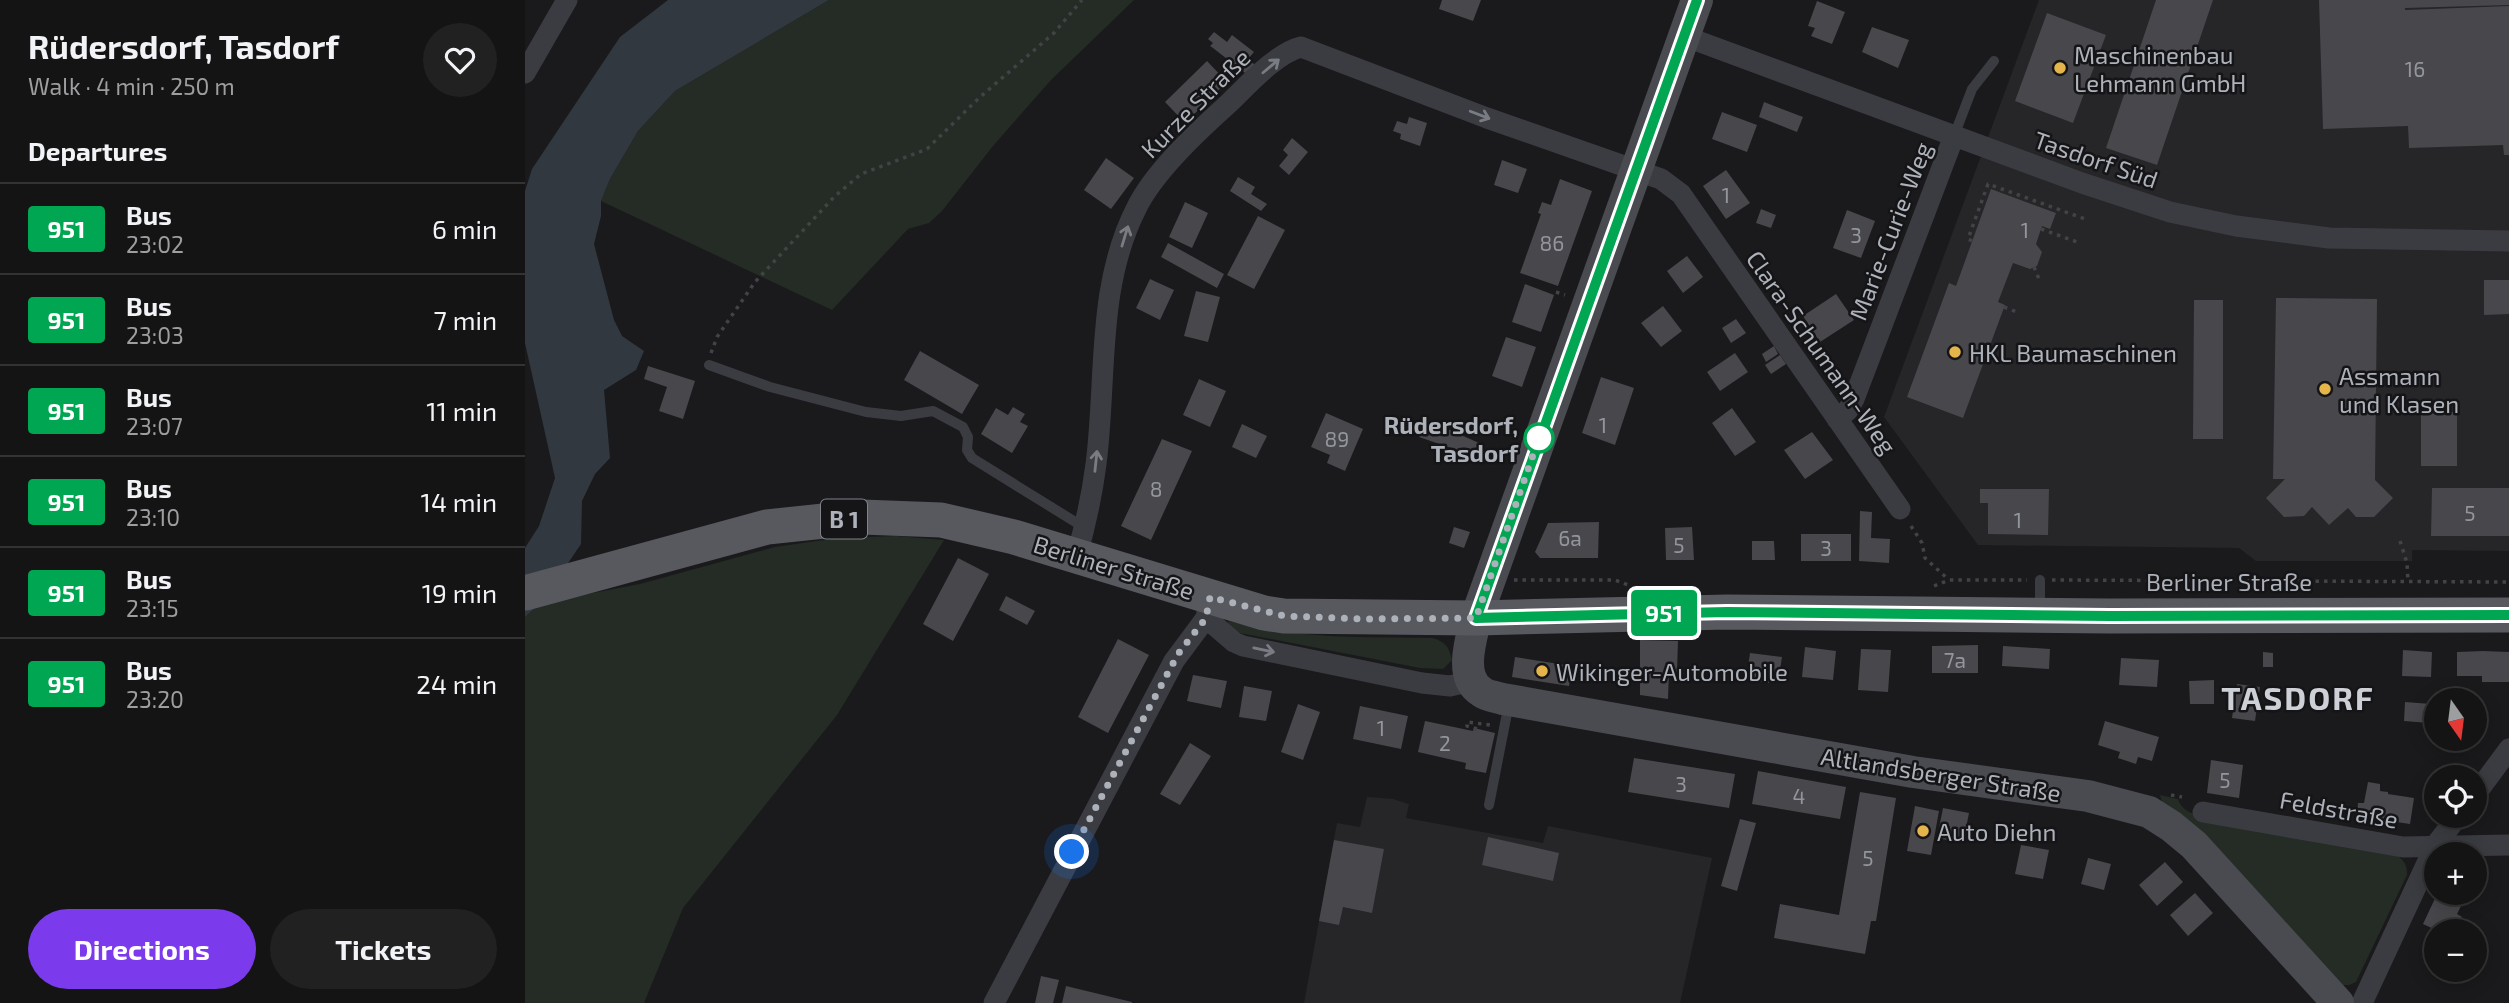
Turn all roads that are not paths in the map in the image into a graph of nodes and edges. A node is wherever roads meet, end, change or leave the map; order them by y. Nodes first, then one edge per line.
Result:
1 (567, 0) edge
2 (1697, 0) edge
3 (1684, 37) junction
4 (1994, 61) dead end
5 (525, 73) edge
6 (1954, 136) junction
7 (1636, 170) junction
8 (2509, 241) edge
9 (709, 365) road end
10 (1837, 419) junction
11 (1900, 509) road end
12 (1080, 543) junction
13 (2040, 580) road end
14 (525, 593) edge
15 (1208, 608) junction
16 (2040, 615) junction
17 (2509, 615) edge
18 (1476, 618) junction
19 (1471, 681) junction
20 (1504, 713) junction
21 (2509, 750) edge
22 (2487, 778) edge
23 (1489, 805) dead end
24 (2203, 812) dead end
25 (2449, 828) edge
26 (2438, 842) edge
27 (2509, 845) edge
28 (2424, 846) edge
29 (2487, 846) edge
30 (2424, 870) edge
31 (994, 1003) edge
32 (2338, 1003) edge
33 (2362, 1003) edge

1 - 5 street
2 - 3 main road
3 - 6 street, Tasdorf Süd
3 - 7 main road
4 - 6 lane
6 - 8 street, Tasdorf Süd
6 - 10 street, Marie-Curie-Weg
7 - 10 street, Clara-Schumann-Weg
12 -> 7 street, Kurze Straße
7 - 18 main road
9 - 12 lane
10 - 11 street, Clara-Schumann-Weg
12 - 14 main road, Berliner Straße / B 1
12 - 15 main road, Berliner Straße / B 1
13 - 16 lane
15 - 18 main road, Berliner Straße / B 1
15 -> 19 street
15 - 31 street
16 - 17 main road, Berliner Straße / B 1
16 - 18 main road, Berliner Straße / B 1
18 - 19 main road
19 - 20 main road, Altlandsberger Straße
20 - 23 lane
20 - 32 main road, Altlandsberger Straße
21 - 22 street
24 - 28 street, Feldstraße
25 - 26 street
27 - 29 street, Feldstraße
30 - 33 street

